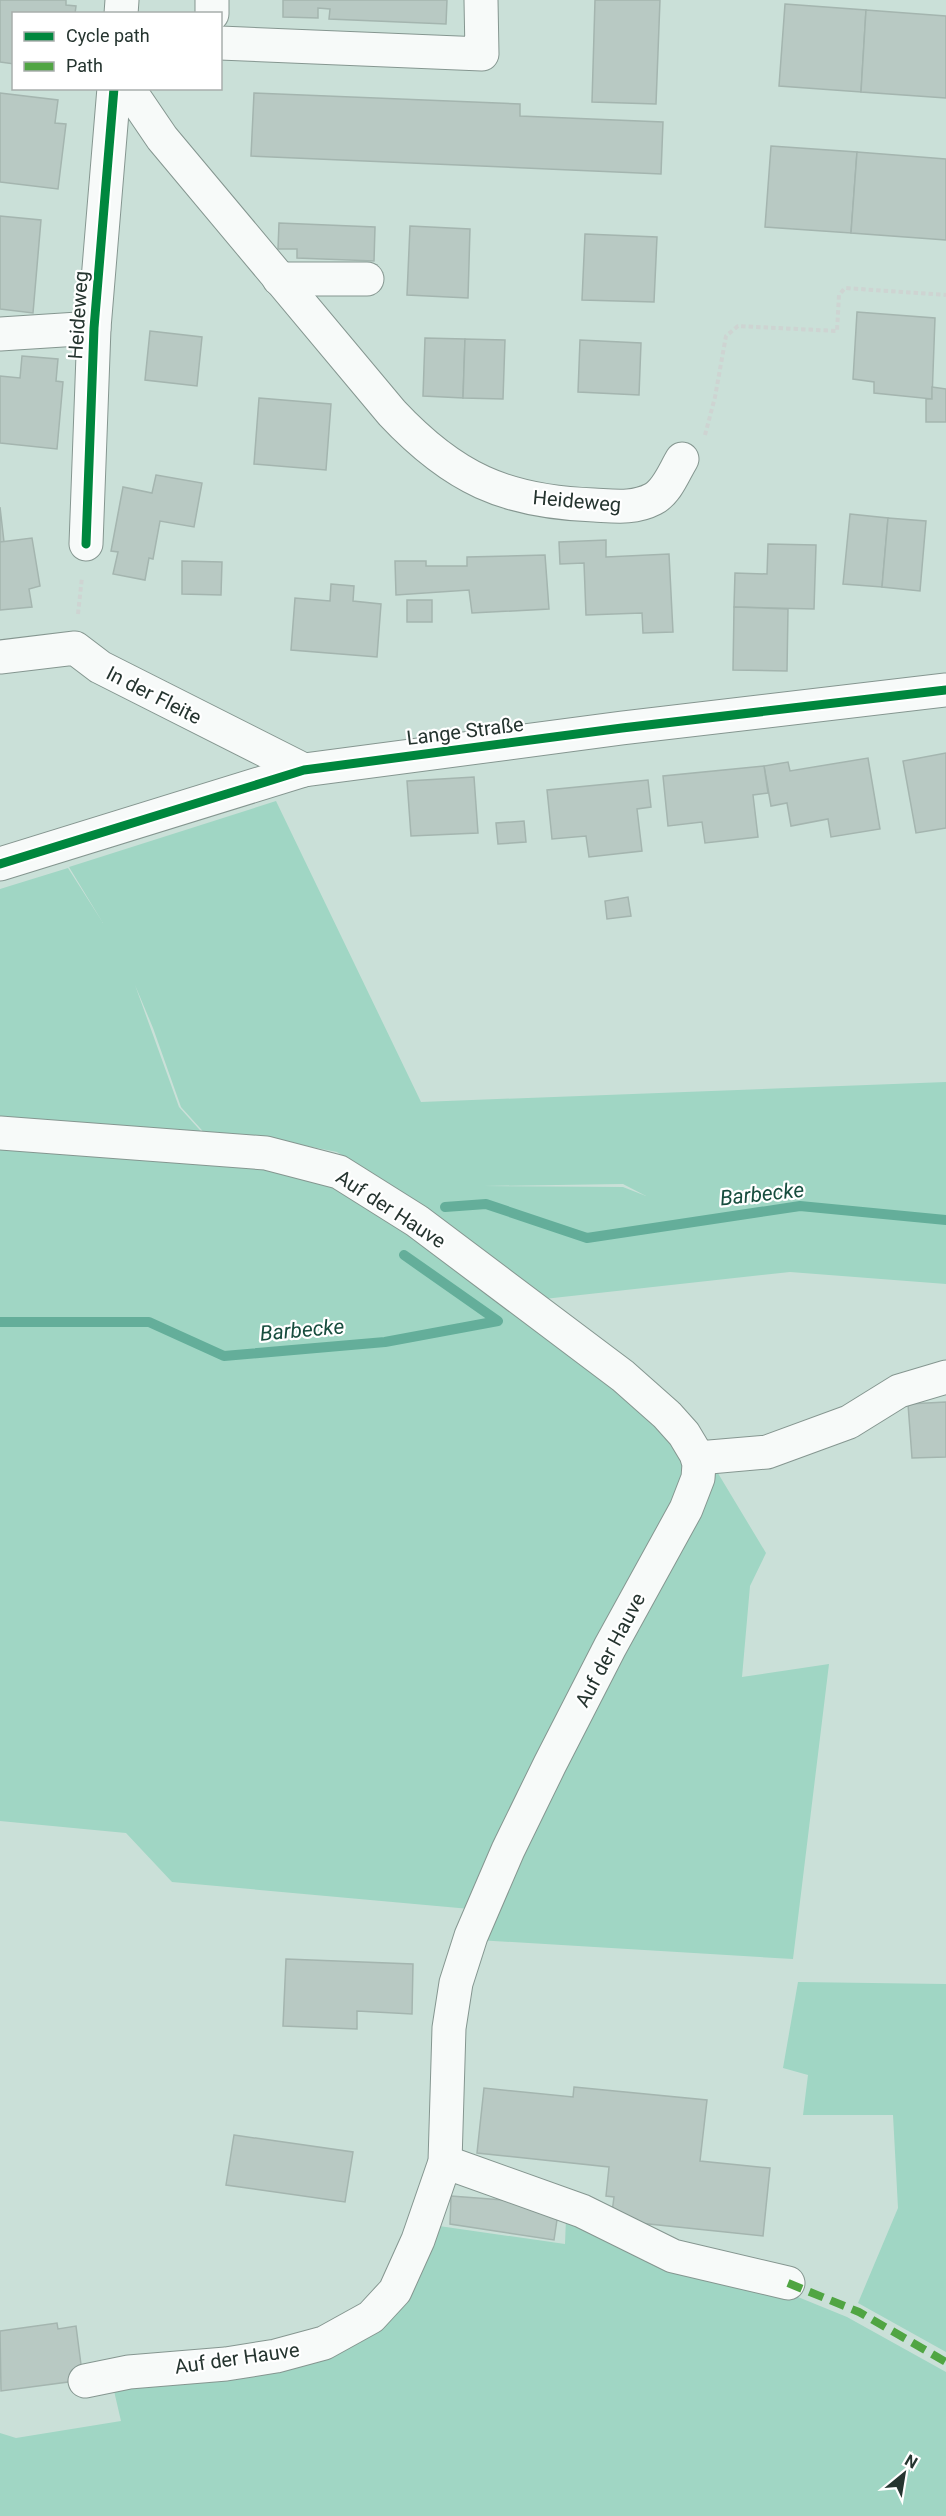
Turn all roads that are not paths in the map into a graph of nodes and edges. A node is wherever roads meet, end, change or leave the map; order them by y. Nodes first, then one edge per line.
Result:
1 (481, 0) edge
2 (222, 43) edge
3 (114, 90) edge
4 (129, 90) edge
5 (279, 279) junction
6 (367, 279) dead end
7 (94, 328) junction
8 (0, 333) edge
9 (682, 459) road end
10 (86, 541) road end
11 (0, 657) edge
12 (946, 690) edge
13 (304, 770) junction
14 (0, 864) edge
15 (0, 1132) edge
16 (946, 1377) edge
17 (698, 1458) junction
18 (445, 2162) junction
19 (788, 2283) dead end
20 (85, 2381) dead end

1 - 2 street
3 - 7 street, Heideweg
4 - 5 street, Heideweg
5 - 6 street
5 - 9 street, Heideweg
7 - 8 street, Heideweg
7 - 10 street, Heideweg
11 - 13 street, In der Fleite
12 - 13 street, Lange Straße
13 - 14 street, Lange Straße
15 - 17 street, Auf der Hauve
16 - 17 street
17 - 18 street, Auf der Hauve
18 - 19 street
18 - 20 street, Auf der Hauve

